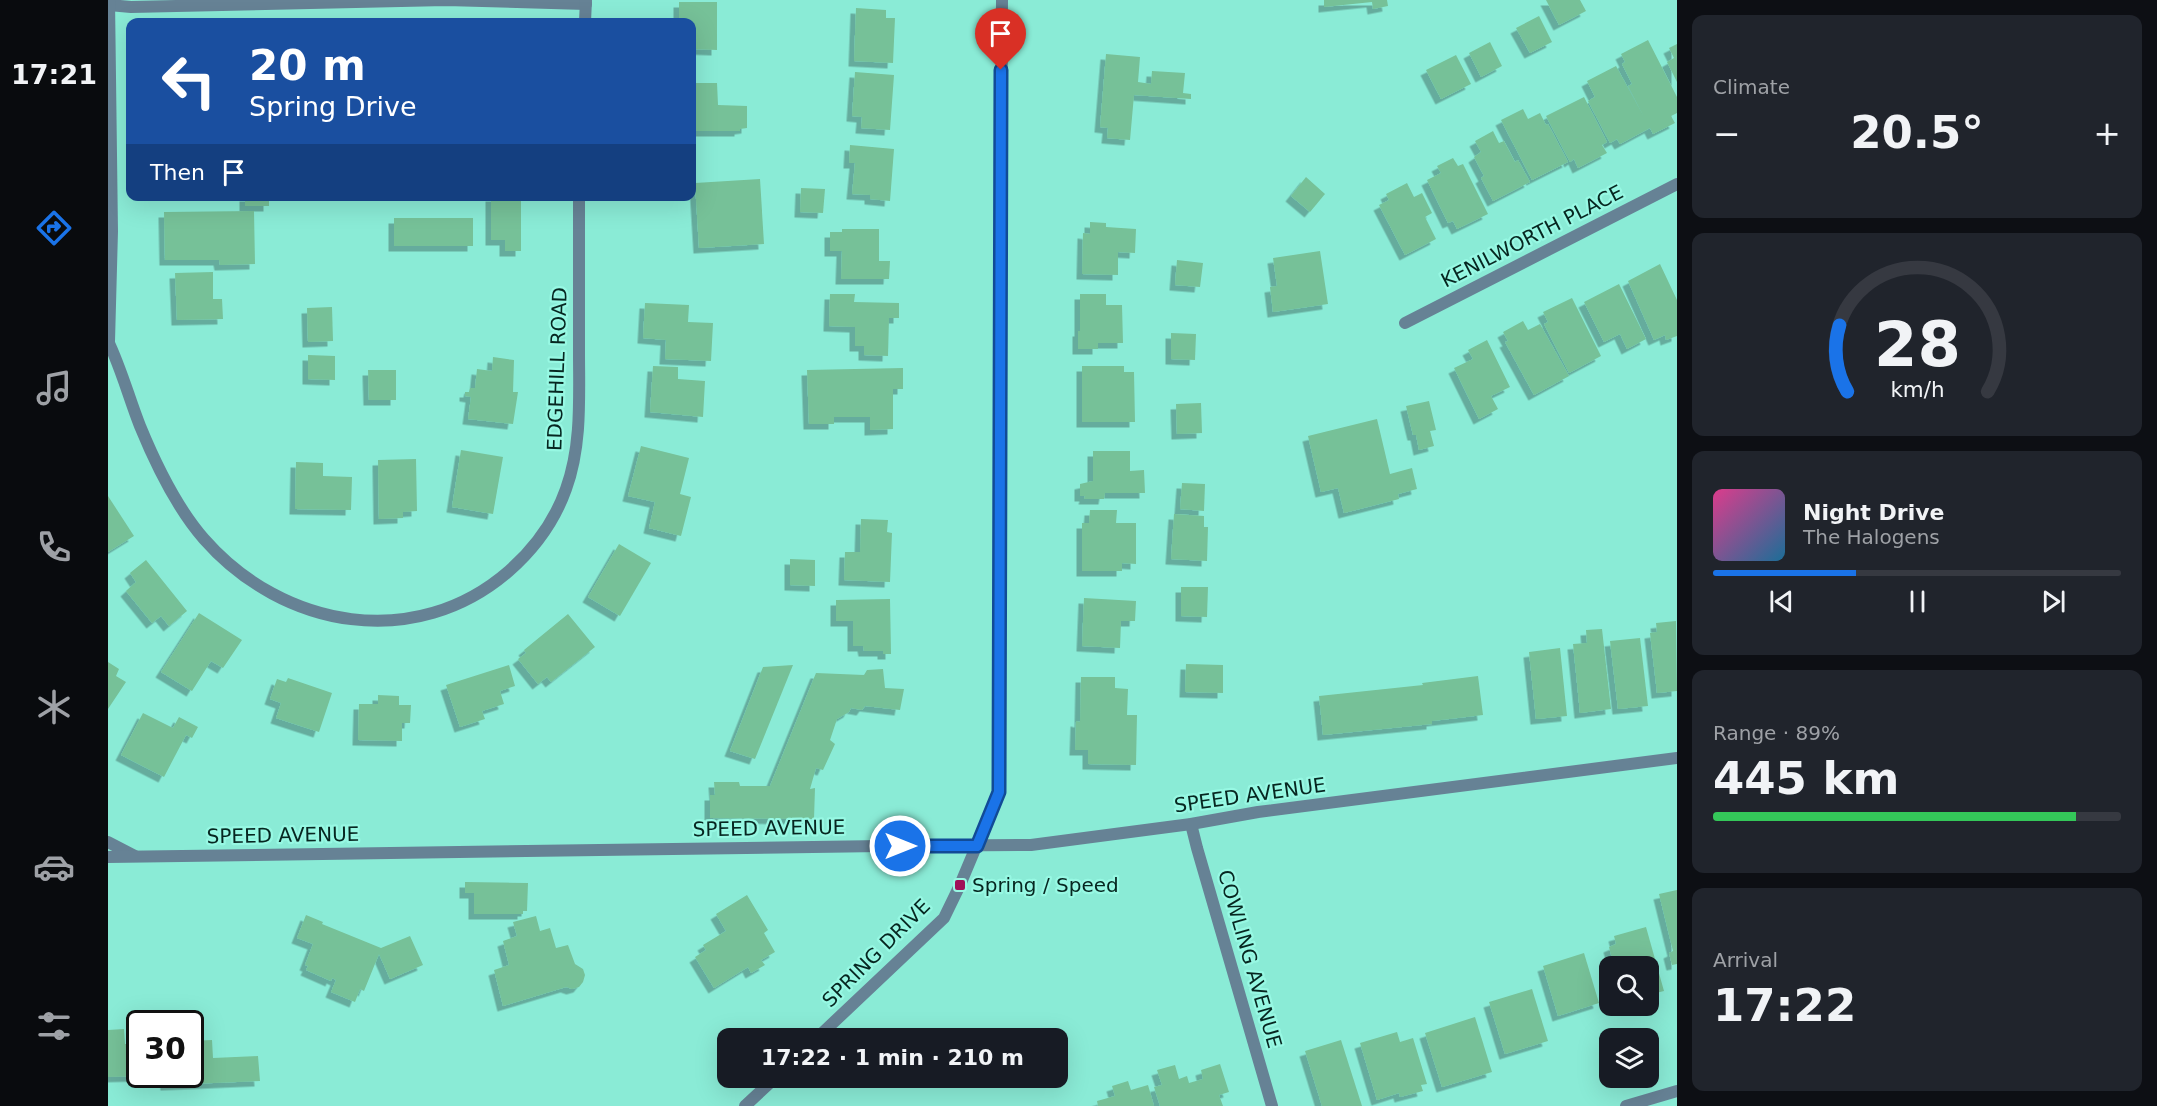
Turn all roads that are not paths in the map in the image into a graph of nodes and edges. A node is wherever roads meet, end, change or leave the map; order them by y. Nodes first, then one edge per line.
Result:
1 (1002, 0) edge
2 (109, 2) edge
3 (586, 2) edge
4 (585, 18) edge
5 (1677, 184) edge
6 (579, 201) edge
7 (1405, 323) dead end
8 (108, 341) edge
9 (1677, 758) edge
10 (1191, 824) junction
11 (108, 842) edge
12 (977, 846) junction
13 (108, 857) edge
14 (136, 857) junction
15 (828, 1028) edge
16 (764, 1088) edge
17 (1677, 1091) edge
18 (745, 1106) edge
19 (1272, 1106) edge
20 (1626, 1106) edge

1 - 12 street, SPRING DRIVE
2 - 3 street
2 - 8 street
3 - 4 street
5 - 7 street, KENILWORTH PLACE
6 - 8 street, EDGEHILL ROAD
9 - 10 street, SPEED AVENUE
10 - 12 street, SPEED AVENUE
10 - 19 street, COWLING AVENUE
11 - 14 street
12 - 14 street, SPEED AVENUE
12 - 15 street, SPRING DRIVE
13 - 14 street, SPEED AVENUE
16 - 18 street
17 - 20 street

